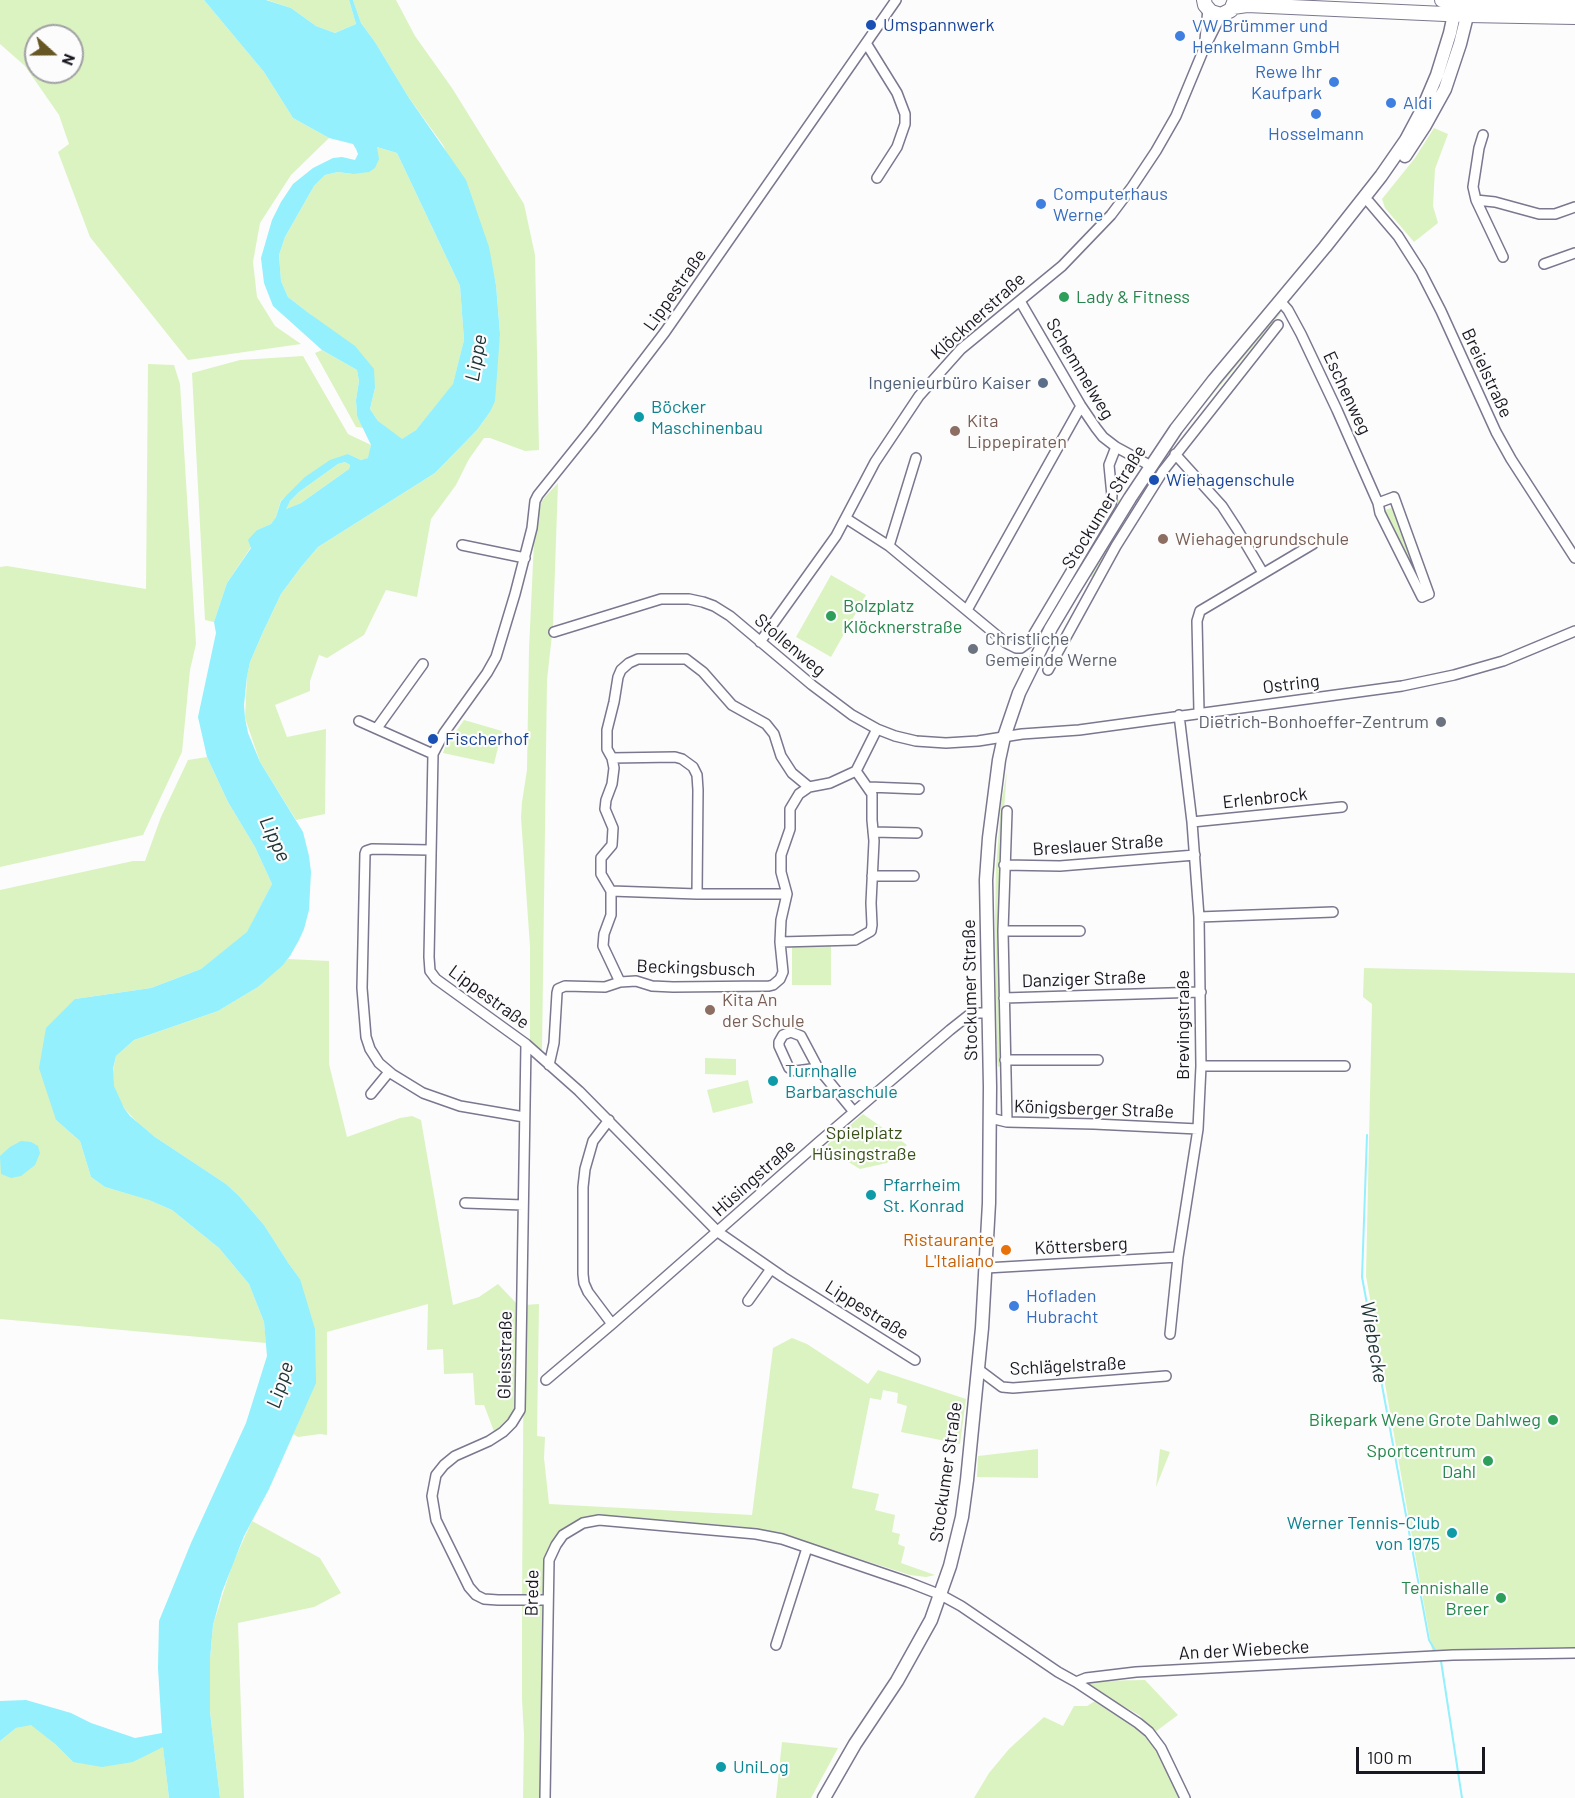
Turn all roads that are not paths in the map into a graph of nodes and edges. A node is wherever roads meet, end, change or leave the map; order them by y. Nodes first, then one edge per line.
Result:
1 (896, 0) edge
2 (1442, 0) edge
3 (1234, 3) edge
4 (1575, 4) edge
5 (1207, 5) edge
6 (1462, 5) edge
7 (1575, 17) edge
8 (866, 43) junction
9 (1203, 51) junction
10 (1483, 135) dead end
11 (876, 178) dead end
12 (1476, 200) junction
13 (1369, 202) junction
14 (1575, 207) edge
15 (1325, 247) junction
16 (1575, 253) edge
17 (1503, 257) dead end
18 (1544, 264) dead end
19 (1020, 301) junction
20 (1280, 301) junction
21 (1278, 324) dead end
22 (1081, 406) junction
23 (1116, 447) junction
24 (1175, 454) junction
25 (916, 458) dead end
26 (1150, 466) junction
27 (1378, 503) junction
28 (847, 519) junction
29 (1313, 544) dead end
30 (462, 545) dead end
31 (889, 546) junction
32 (525, 558) junction
33 (1575, 558) edge
34 (1263, 573) junction
35 (967, 610) junction
36 (1575, 631) edge
37 (554, 632) dead end
38 (760, 642) junction
39 (423, 664) dead end
40 (1048, 670) dead end
41 (1199, 712) junction
42 (1179, 715) junction
43 (359, 721) dead end
44 (377, 729) junction
45 (878, 729) junction
46 (1004, 737) junction
47 (433, 754) junction
48 (612, 758) junction
49 (856, 771) junction
50 (809, 787) junction
51 (869, 787) junction
52 (919, 789) dead end
53 (1342, 807) dead end
54 (1006, 811) dead end
55 (1192, 822) junction
56 (873, 832) junction
57 (917, 833) dead end
58 (430, 850) junction
59 (1195, 855) junction
60 (1004, 865) junction
61 (872, 876) junction
62 (914, 876) dead end
63 (610, 891) junction
64 (697, 894) junction
65 (787, 894) junction
66 (1333, 912) dead end
67 (1199, 917) junction
68 (1003, 931) junction
69 (1080, 931) dead end
70 (780, 942) junction
71 (620, 982) junction
72 (1201, 992) junction
73 (1004, 998) junction
74 (988, 1013) junction
75 (526, 1044) junction
76 (1005, 1060) junction
77 (1098, 1060) dead end
78 (549, 1065) junction
79 (1201, 1066) junction
80 (1345, 1066) dead end
81 (818, 1068) junction
82 (389, 1072) junction
83 (371, 1094) dead end
84 (854, 1112) junction
85 (524, 1117) junction
86 (990, 1118) junction
87 (609, 1120) junction
88 (1007, 1122) junction
89 (1198, 1129) junction
90 (465, 1203) dead end
91 (523, 1205) junction
92 (718, 1233) junction
93 (1178, 1257) junction
94 (986, 1268) junction
95 (771, 1269) junction
96 (748, 1300) dead end
97 (612, 1324) junction
98 (1170, 1334) dead end
99 (915, 1360) dead end
100 (978, 1369) junction
101 (1166, 1376) dead end
102 (546, 1380) dead end
103 (807, 1548) junction
104 (941, 1595) junction
105 (548, 1600) junction
106 (776, 1645) dead end
107 (1575, 1653) edge
108 (1076, 1682) junction
109 (545, 1798) edge
110 (824, 1798) edge
111 (1185, 1798) edge

1 - 8 street, Lippestraße
2 - 6 main road
3 - 5 main road
3 - 6 main road
4 - 6 main road
5 - 9 street, Klöcknerstraße
5 - 9 street, Klöcknerstraße
6 - 7 main road
6 - 13 main road, Stockumer Straße
6 - 15 main road, Stockumer Straße
8 - 11 street
8 - 32 street, Lippestraße
9 - 19 street, Klöcknerstraße
10 - 12 street
12 - 14 street
12 - 17 street
13 - 15 main road, Stockumer Straße
13 - 33 street, Breielstraße
15 - 20 main road, Stockumer Straße
16 - 18 street
19 - 22 street, Schemmelweg
19 - 28 street, Klöcknerstraße
20 - 26 main road, Stockumer Straße
20 - 27 street, Eschenweg
21 - 24 street, Stockumer Straße
22 - 23 street, Schemmelweg
22 - 35 street
23 - 26 street, Schemmelweg
23 - 35 street, Stockumer Straße
24 - 34 street
24 - 40 street, Stockumer Straße
25 - 31 street
26 - 46 main road, Stockumer Straße
27 - 27 street, Eschenweg
28 - 31 street
28 - 38 street, Klöcknerstraße
29 - 34 street
30 - 32 street
31 - 35 street
32 - 47 street, Lippestraße
34 - 41 street
36 - 41 street, Ostring
37 - 38 street, Stollenweg
38 - 45 street, Stollenweg
39 - 44 street
41 - 42 street, Ostring
42 - 46 street, Ostring
42 - 55 street, Brevingstraße
43 - 44 street
44 - 47 street
45 - 46 street, Stollenweg
45 - 49 street
46 - 74 main road, Stockumer Straße
47 - 58 street, Lippestraße
48 - 50 street, Beckingsbusch
48 - 63 street, Beckingsbusch
48 - 64 street
49 - 50 street
49 - 51 street
50 - 65 street, Beckingsbusch
51 - 52 street
51 - 56 street
53 - 55 street, Erlenbrock
54 - 60 street, Stockumer Straße
55 - 59 street, Brevingstraße
56 - 57 street
56 - 61 street
58 - 75 street, Lippestraße
58 - 82 street
59 - 60 street, Breslauer Straße
59 - 67 street, Brevingstraße
60 - 68 street, Stockumer Straße
61 - 62 street
61 - 70 street
63 - 64 street
63 - 71 street, Beckingsbusch
64 - 65 street
65 - 70 street, Beckingsbusch
66 - 67 street
67 - 72 street, Brevingstraße
68 - 69 street, Stockumer Straße
68 - 73 street, Stockumer Straße
70 - 71 street, Beckingsbusch
71 - 78 street, Beckingsbusch
72 - 73 street, Danziger Straße
72 - 79 street, Brevingstraße
73 - 76 street, Stockumer Straße
74 - 84 street, Hüsingstraße
74 - 86 main road, Stockumer Straße
75 - 78 street, Lippestraße
75 - 85 street, Gleisstraße
76 - 77 street, Stockumer Straße
76 - 88 street, Stockumer Straße
78 - 87 street, Lippestraße
79 - 80 street
79 - 89 street, Brevingstraße
81 - 81 street
81 - 84 street
82 - 83 street
82 - 85 street
84 - 92 street, Hüsingstraße
85 - 91 street, Gleisstraße
86 - 88 street, Königsberger Straße
86 - 94 main road, Stockumer Straße
87 - 92 street, Lippestraße
87 - 97 street
88 - 89 street, Königsberger Straße
89 - 93 street, Brevingstraße
90 - 91 street
91 - 105 street, Gleisstraße
92 - 95 street, Lippestraße
92 - 97 street, Hüsingstraße
93 - 94 street, Köttersberg
93 - 98 street, Brevingstraße
94 - 100 main road, Stockumer Straße
95 - 96 street
95 - 99 street, Lippestraße
97 - 102 street, Hüsingstraße
100 - 101 street, Schlägelstraße
100 - 104 main road, Stockumer Straße
103 - 104 street, Brede
103 - 105 street, Brede
103 - 106 street
104 - 108 street
104 - 110 main road, Stockumer Straße
105 - 109 street, Brede
107 - 108 street, An der Wiebecke
108 - 111 street

